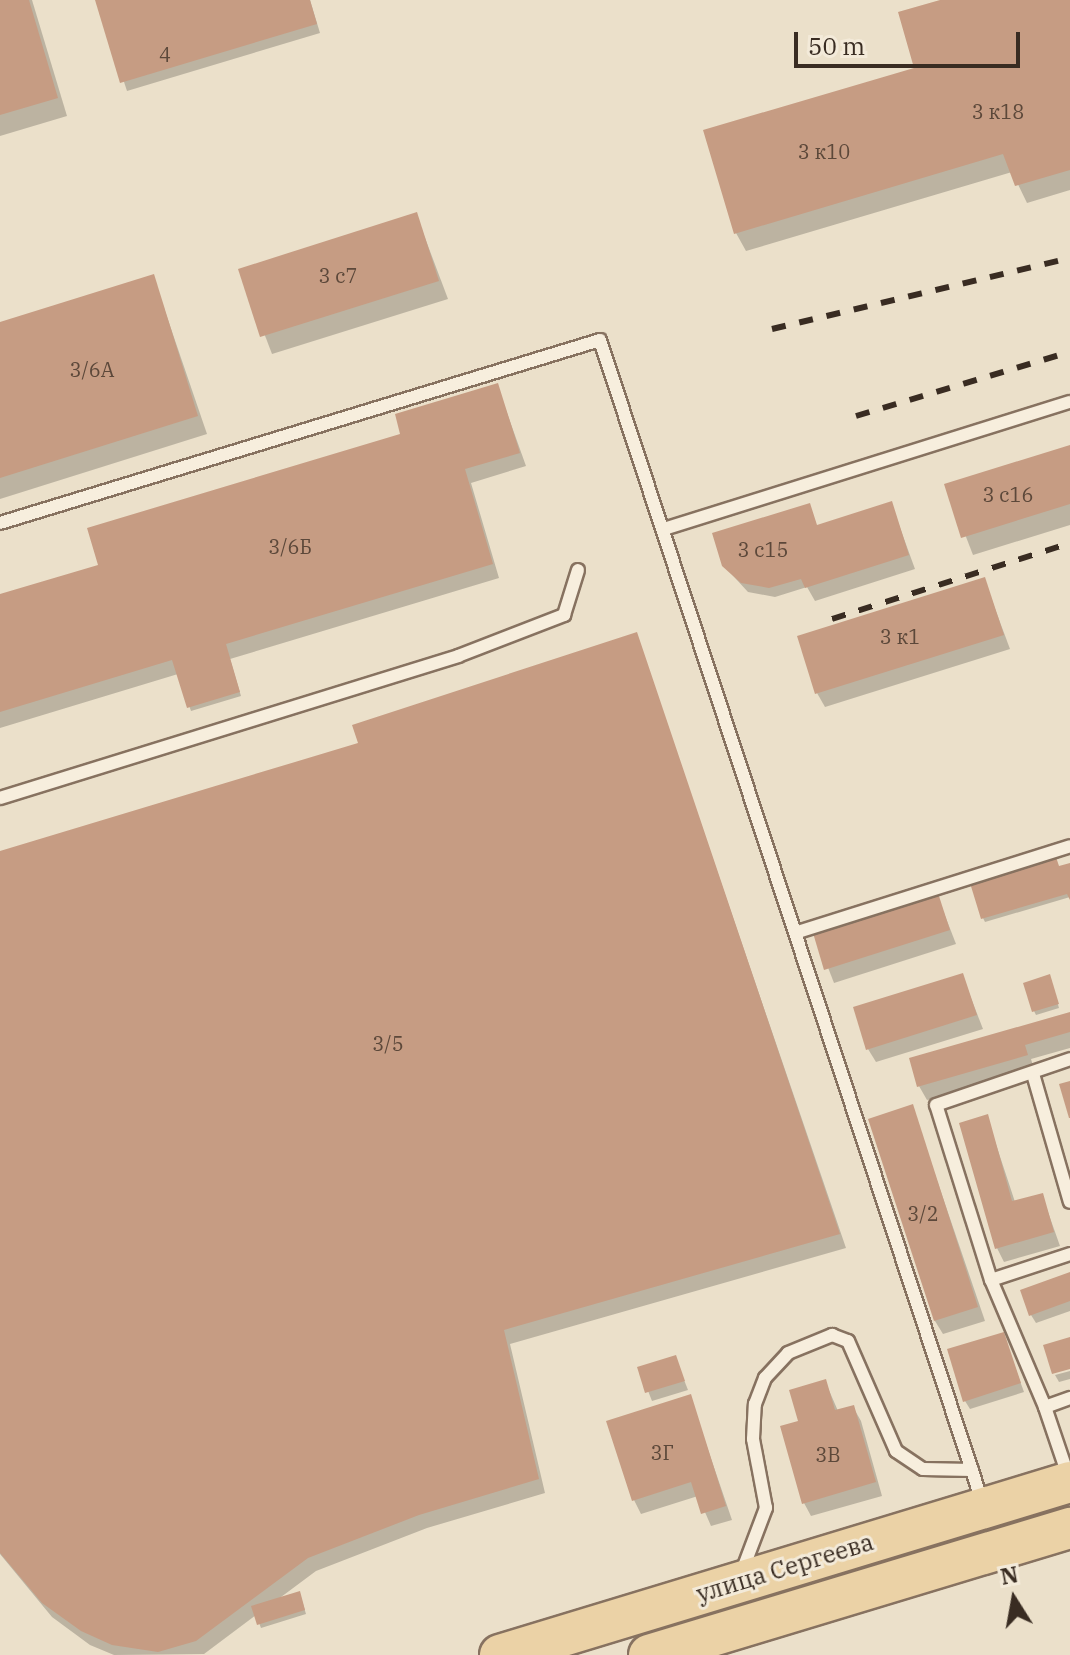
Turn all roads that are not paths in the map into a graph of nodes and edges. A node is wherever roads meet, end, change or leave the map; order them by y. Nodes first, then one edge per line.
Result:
1 (1070, 402) edge
2 (0, 523) edge
3 (664, 529) junction
4 (578, 570) dead end
5 (0, 798) edge
6 (1070, 846) edge
7 (798, 932) junction
8 (1070, 1059) edge
9 (1033, 1074) junction
10 (1070, 1202) edge
11 (1070, 1254) edge
12 (991, 1280) junction
13 (1070, 1398) edge
14 (1045, 1407) junction
15 (1070, 1482) edge
16 (978, 1488) junction
17 (1070, 1528) edge
18 (738, 1582) junction
19 (500, 1655) edge
20 (649, 1655) edge

1 - 3 lane
2 - 3 lane
3 - 7 lane
4 - 5 lane
6 - 7 lane
7 - 16 lane
8 - 9 lane
9 - 10 lane
9 - 12 lane
11 - 12 lane
12 - 14 lane
13 - 14 lane
14 - 15 lane
15 - 16 main road, улица Сергеева
16 - 18 main road, улица Сергеева
16 - 18 lane
17 - 20 main road, улица Сергеева
18 - 19 main road, улица Сергеева

